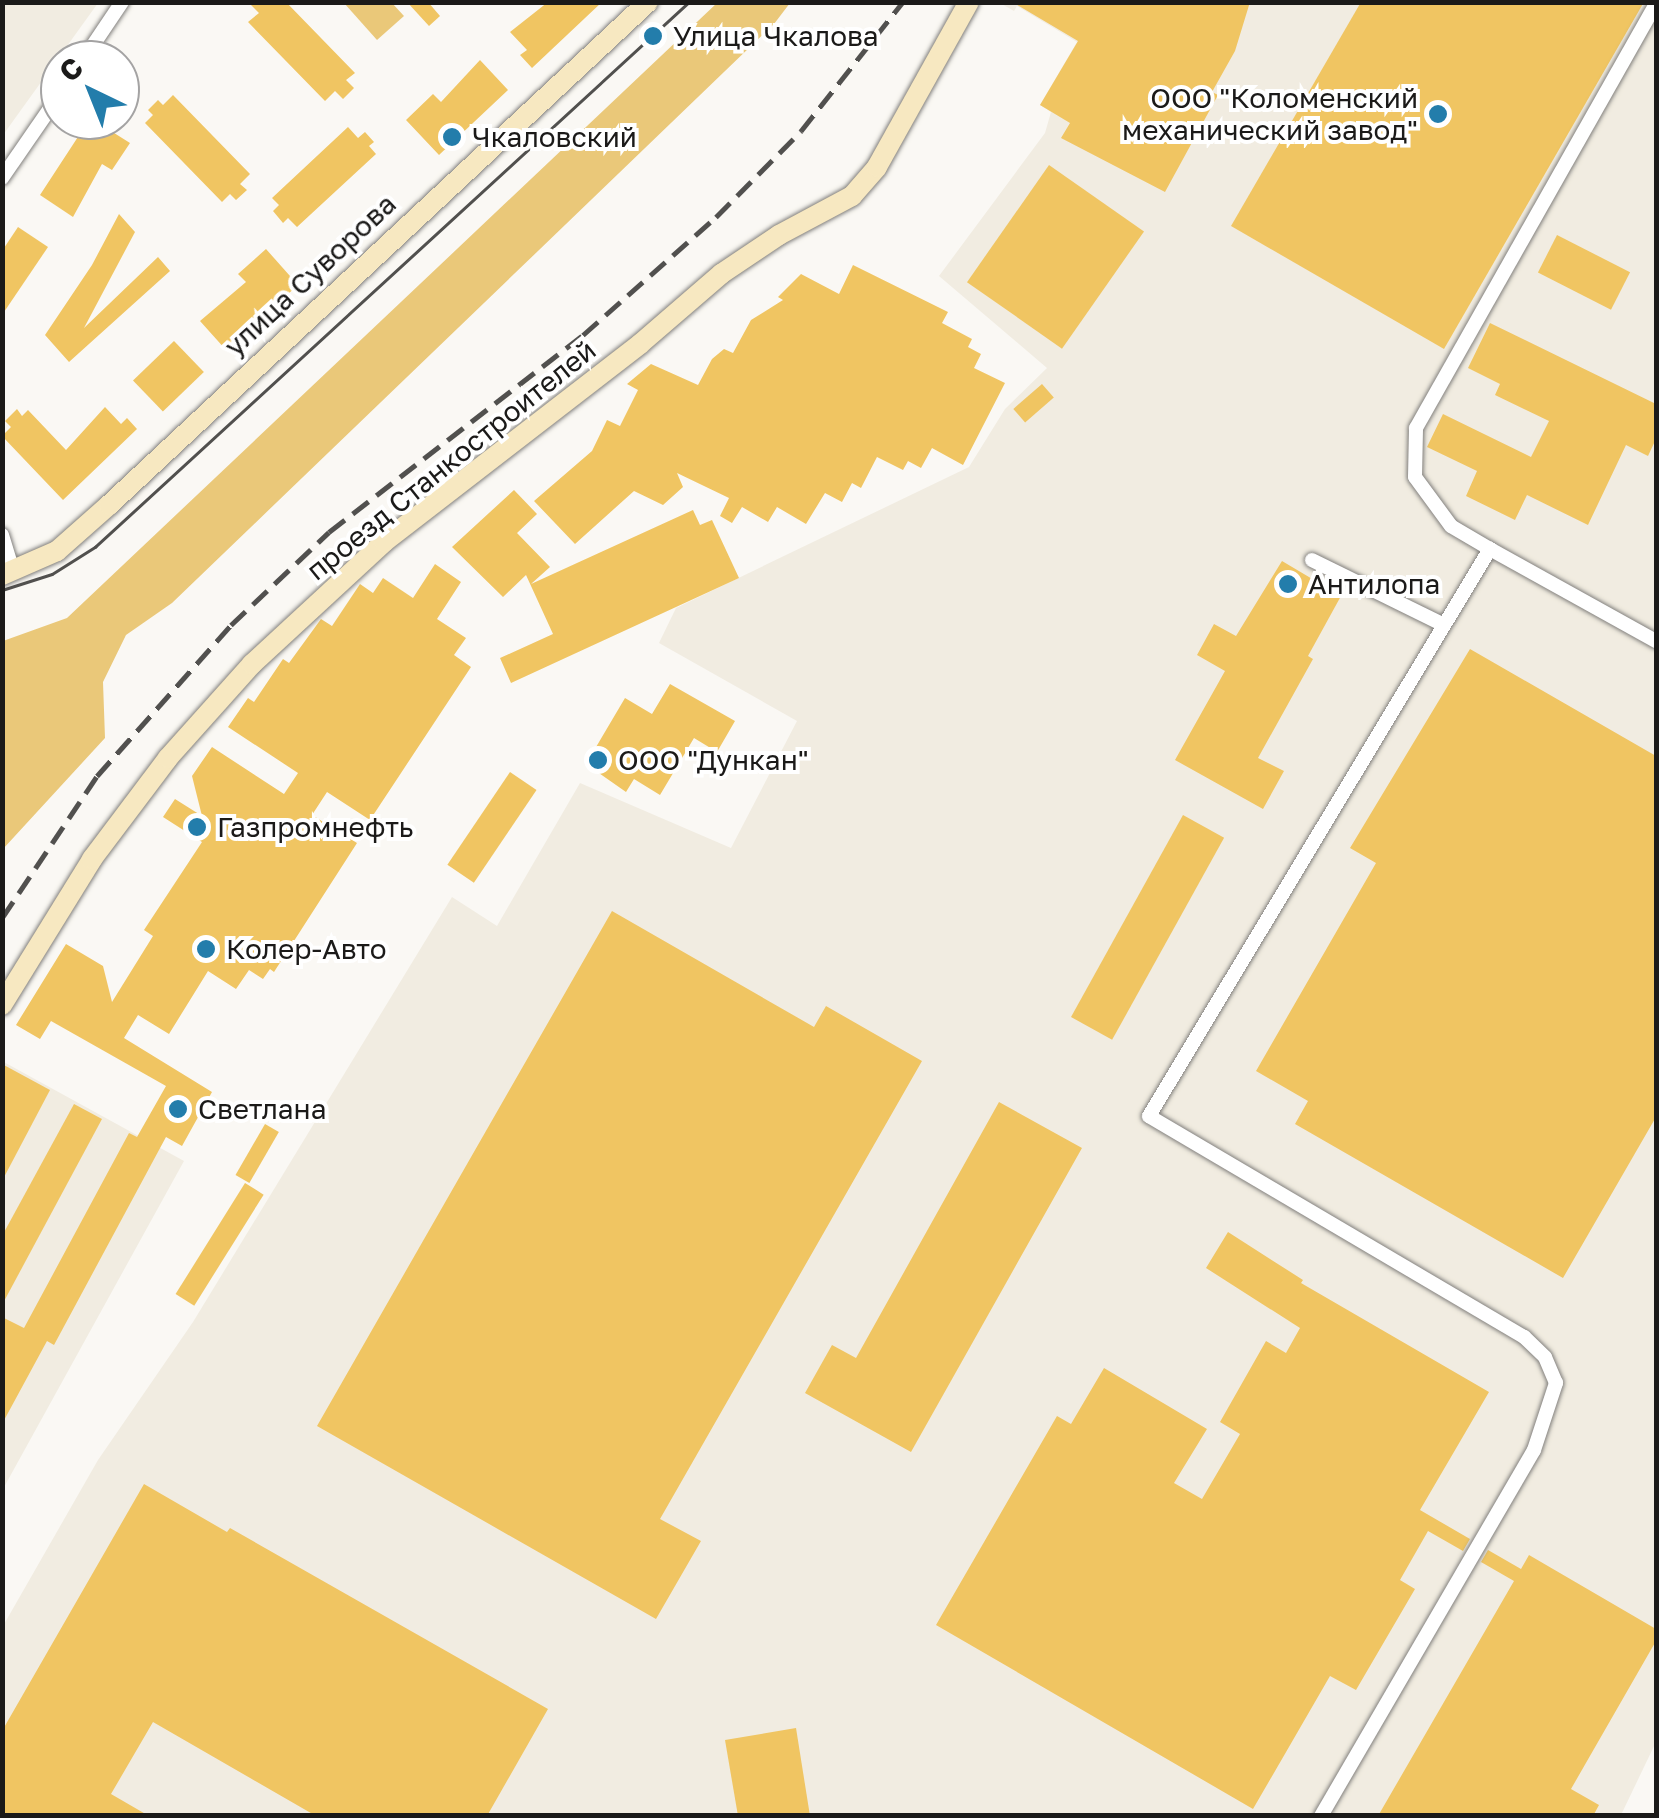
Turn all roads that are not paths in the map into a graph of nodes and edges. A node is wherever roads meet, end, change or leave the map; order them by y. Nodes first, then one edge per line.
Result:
1 (122, 2) edge
2 (648, 2) edge
3 (969, 2) edge
4 (1656, 3) edge
5 (96, 40) edge
6 (40, 123) edge
7 (2, 178) edge
8 (2, 535) edge
9 (1490, 550) junction
10 (1312, 560) dead end
11 (8, 574) edge
12 (1442, 624) junction
13 (1656, 640) edge
14 (2, 1004) edge
15 (1321, 1816) edge

1 - 5 street
2 - 11 main road, улица Суворова
3 - 14 main road, проезд Станкостроителей
4 - 9 street
6 - 7 street
8 - 11 street
9 - 12 street
9 - 13 street
10 - 12 street
12 - 15 street

